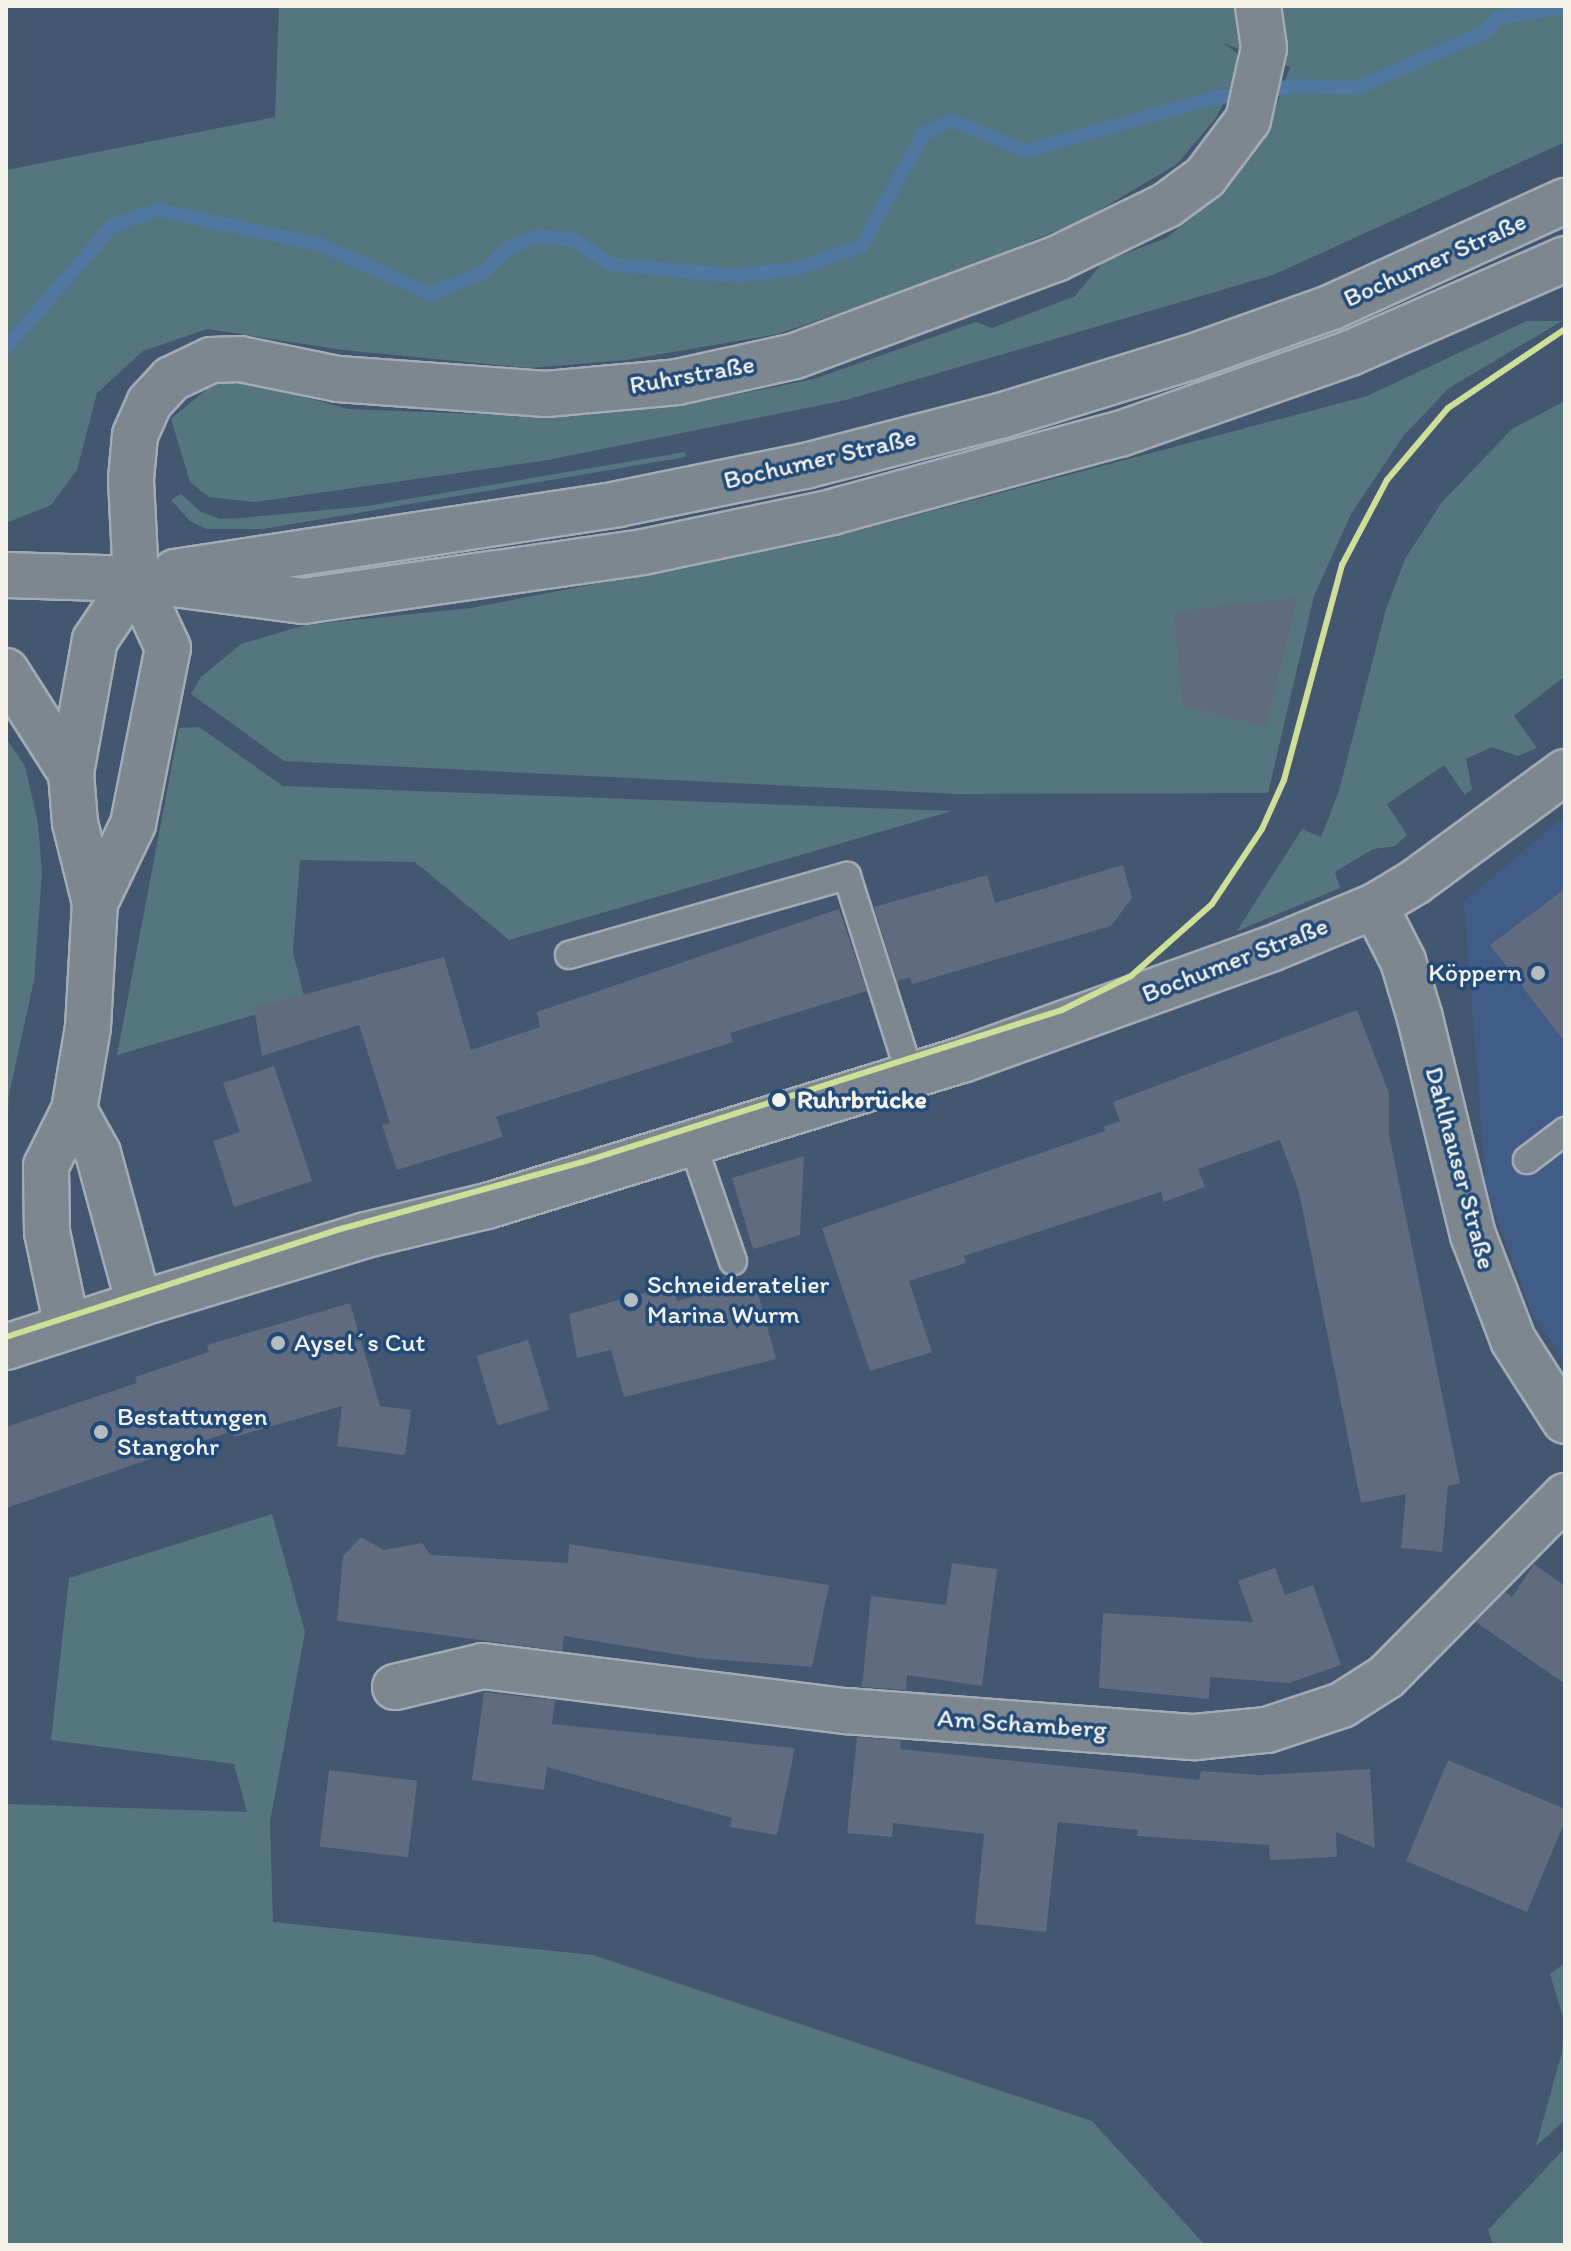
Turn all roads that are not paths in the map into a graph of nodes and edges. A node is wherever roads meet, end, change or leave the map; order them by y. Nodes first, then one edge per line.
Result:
1 (1258, 6) edge
2 (1565, 201) edge
3 (1565, 259) edge
4 (6, 575) edge
5 (136, 579) junction
6 (6, 671) edge
7 (1565, 772) edge
8 (71, 773) junction
9 (95, 903) junction
10 (1375, 906) junction
11 (569, 955) dead end
12 (910, 1075) junction
13 (74, 1110) junction
14 (1565, 1131) edge
15 (692, 1142) junction
16 (1527, 1160) dead end
17 (733, 1261) dead end
18 (139, 1304) junction
19 (67, 1327) junction
20 (6, 1347) edge
21 (1565, 1421) edge
22 (1565, 1496) edge
23 (395, 1687) dead end

1 - 5 street, Ruhrstraße
2 - 5 street, Bochumer Straße
3 - 5 street, Bochumer Straße
4 - 5 street
5 - 8 street
5 - 9 street
6 - 8 street
7 - 10 street, Bochumer Straße
8 - 9 street
9 - 13 street
10 - 12 street, Bochumer Straße
10 - 21 street, Dahlhauser Straße
11 - 12 lane
12 - 15 street, Bochumer Straße
13 - 18 street
13 - 19 street
14 - 16 lane
15 - 17 lane
15 - 18 street, Bochumer Straße
18 - 19 street, Bochumer Straße
19 - 20 street, Bochumer Straße
22 - 23 street, Am Schamberg

